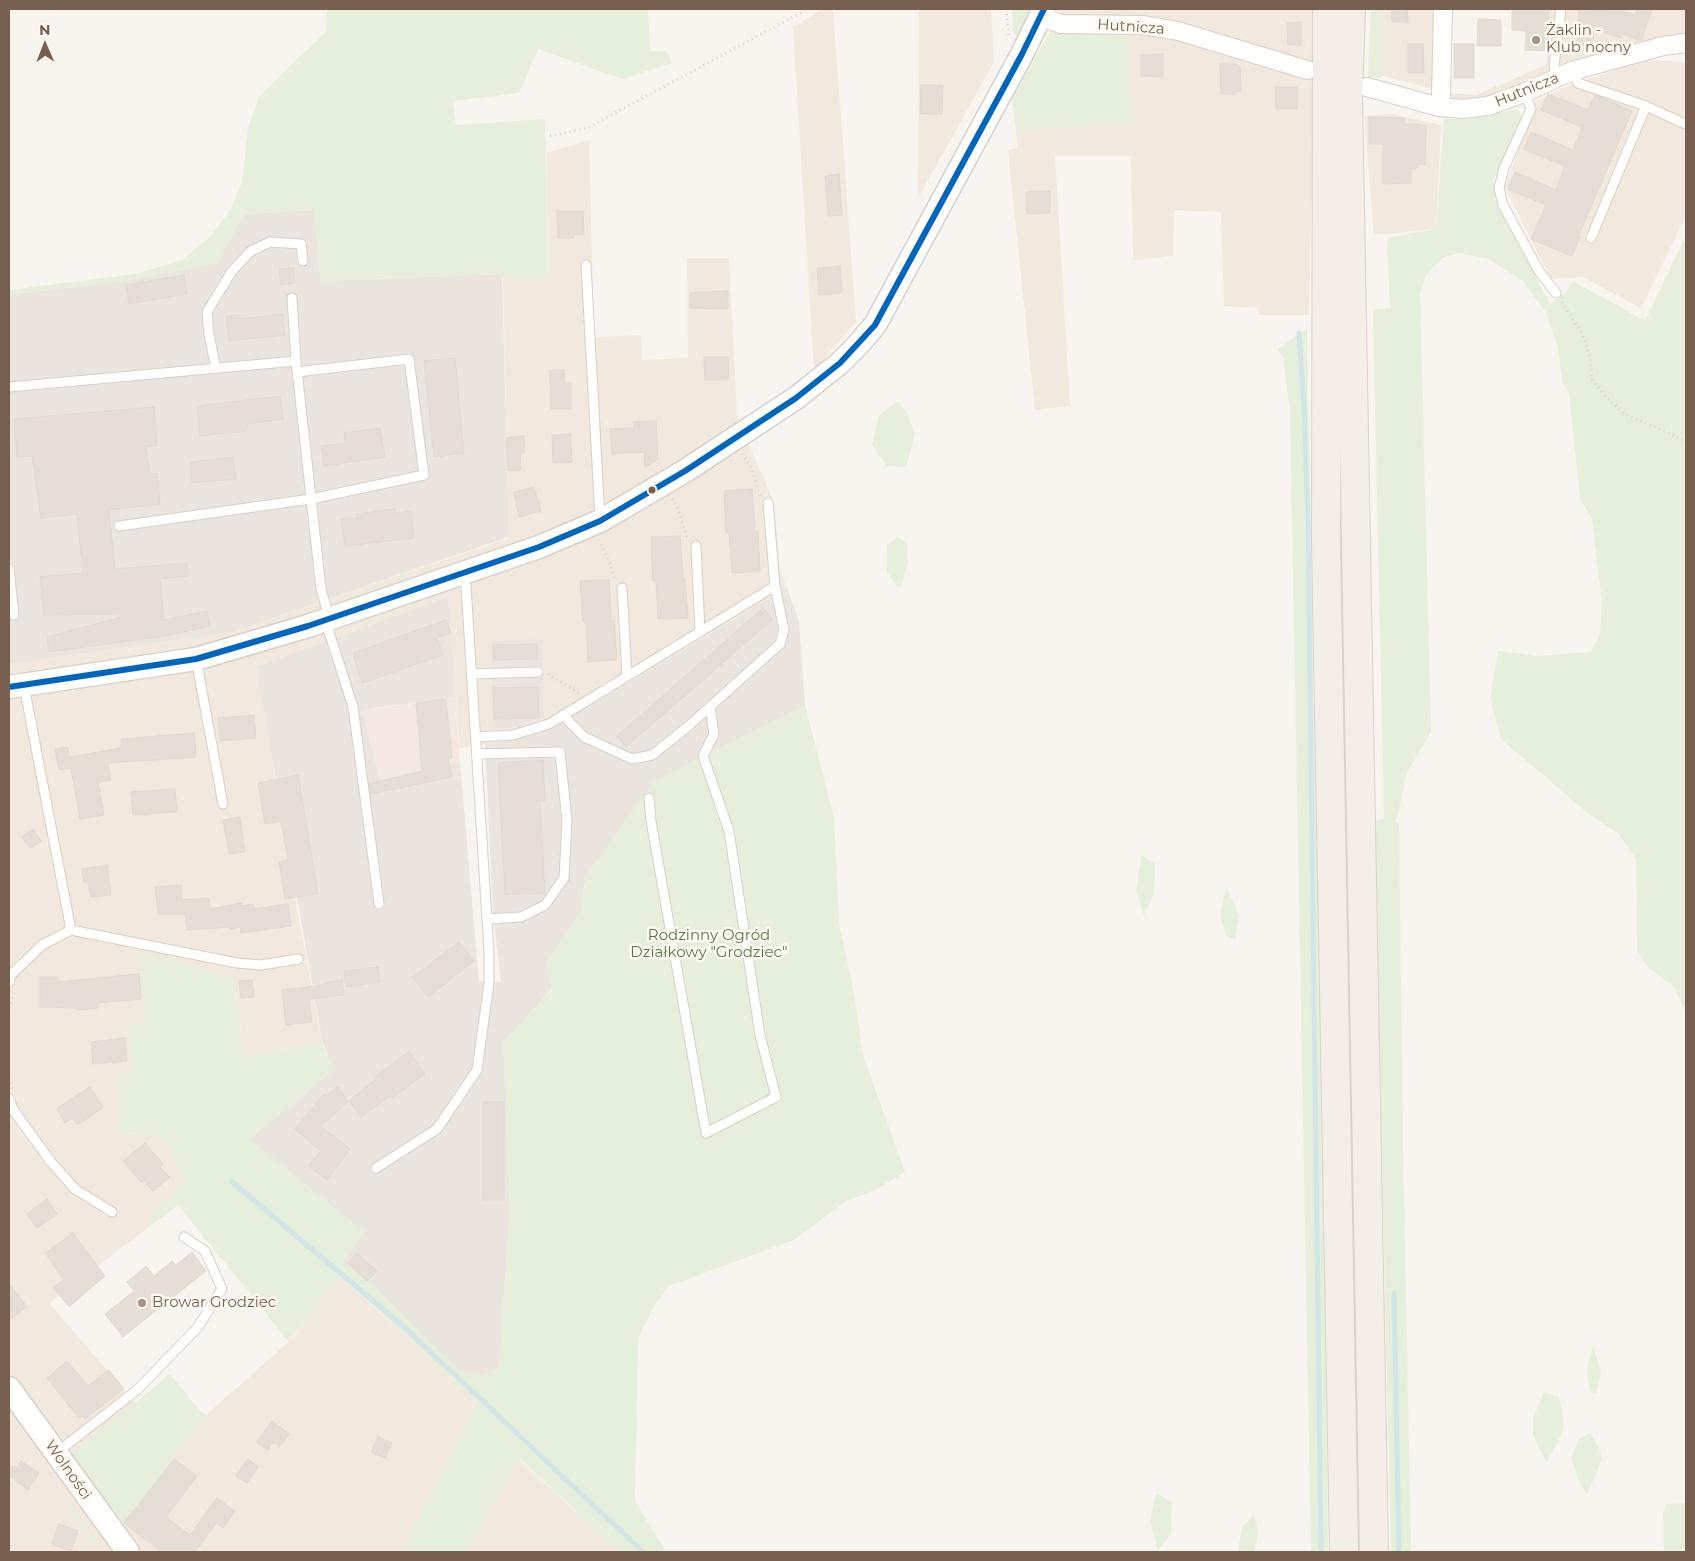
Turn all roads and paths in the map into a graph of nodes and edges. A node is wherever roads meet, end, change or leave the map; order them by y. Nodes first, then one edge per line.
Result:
1 (808, 9) edge
2 (1328, 9) edge
3 (1351, 9) edge
4 (1443, 9) edge
5 (1561, 9) edge
6 (1042, 12) edge
7 (1686, 43) edge
8 (1308, 70) dead end
9 (1565, 74) junction
10 (1367, 87) dead end
11 (1524, 93) junction
12 (1646, 106) junction
13 (1439, 107) junction
14 (1685, 124) dead end
15 (550, 136) dead end
16 (1591, 238) dead end
17 (303, 261) dead end
18 (586, 265) dead end
19 (1556, 293) joint
20 (292, 298) dead end
21 (296, 361) junction
22 (216, 368) junction
23 (297, 372) junction
24 (9, 387) edge
25 (1686, 441) edge
26 (751, 467) dead end
27 (668, 492) dead end
28 (759, 494) dead end
29 (311, 499) junction
30 (768, 503) dead end
31 (119, 526) dead end
32 (598, 528) junction
33 (686, 535) dead end
34 (696, 546) dead end
35 (9, 569) edge
36 (462, 575) junction
37 (614, 578) dead end
38 (775, 586) junction
39 (622, 588) dead end
40 (14, 615) dead end
41 (327, 620) junction
42 (700, 632) junction
43 (196, 659) junction
44 (538, 672) joint
45 (471, 674) junction
46 (627, 676) junction
47 (16, 686) edge
48 (581, 695) dead end
49 (710, 706) junction
50 (563, 715) junction
51 (476, 737) junction
52 (476, 754) junction
53 (649, 798) dead end
54 (223, 804) dead end
55 (379, 904) dead end
56 (487, 919) junction
57 (70, 930) junction
58 (298, 959) dead end
59 (13, 985) edge
60 (9, 1008) edge
61 (9, 1099) edge
62 (376, 1168) dead end
63 (112, 1212) dead end
64 (184, 1237) dead end
65 (9, 1388) edge
66 (56, 1453) junction
67 (128, 1552) edge
68 (1344, 1552) edge
69 (1374, 1552) edge

1 - 15 path
2 - 68 main road
3 - 69 main road
4 - 13 street
5 - 9 lane
6 - 8 street, Hutnicza
6 - 32 street
7 - 9 street, Hutnicza
9 - 11 street, Hutnicza
9 - 12 lane
10 - 13 street, Hutnicza
11 - 13 street, Hutnicza
11 - 19 lane
12 - 14 lane
12 - 16 lane
17 - 22 lane
18 - 32 lane
19 - 25 path
20 - 21 lane
21 - 22 lane
21 - 23 lane
22 - 24 lane
23 - 29 lane
23 - 29 lane
26 - 28 path
27 - 33 path
29 - 31 lane
29 - 41 lane
30 - 38 lane
32 - 36 street
32 - 37 path
34 - 42 lane
35 - 40 lane
36 - 41 street
36 - 45 lane
38 - 42 lane
38 - 49 lane
39 - 46 lane
41 - 43 street
41 - 55 lane
42 - 46 lane
43 - 47 street
43 - 54 lane
44 - 45 lane
44 - 48 path
45 - 51 lane
46 - 50 lane
47 - 57 lane
49 - 50 lane
49 - 53 lane
50 - 51 lane
51 - 52 lane
52 - 56 lane
52 - 56 lane
56 - 62 lane
57 - 58 lane
57 - 59 lane
59 - 60 path
61 - 63 lane
64 - 66 lane
65 - 66 street, Wolności
66 - 67 street, Wolności

